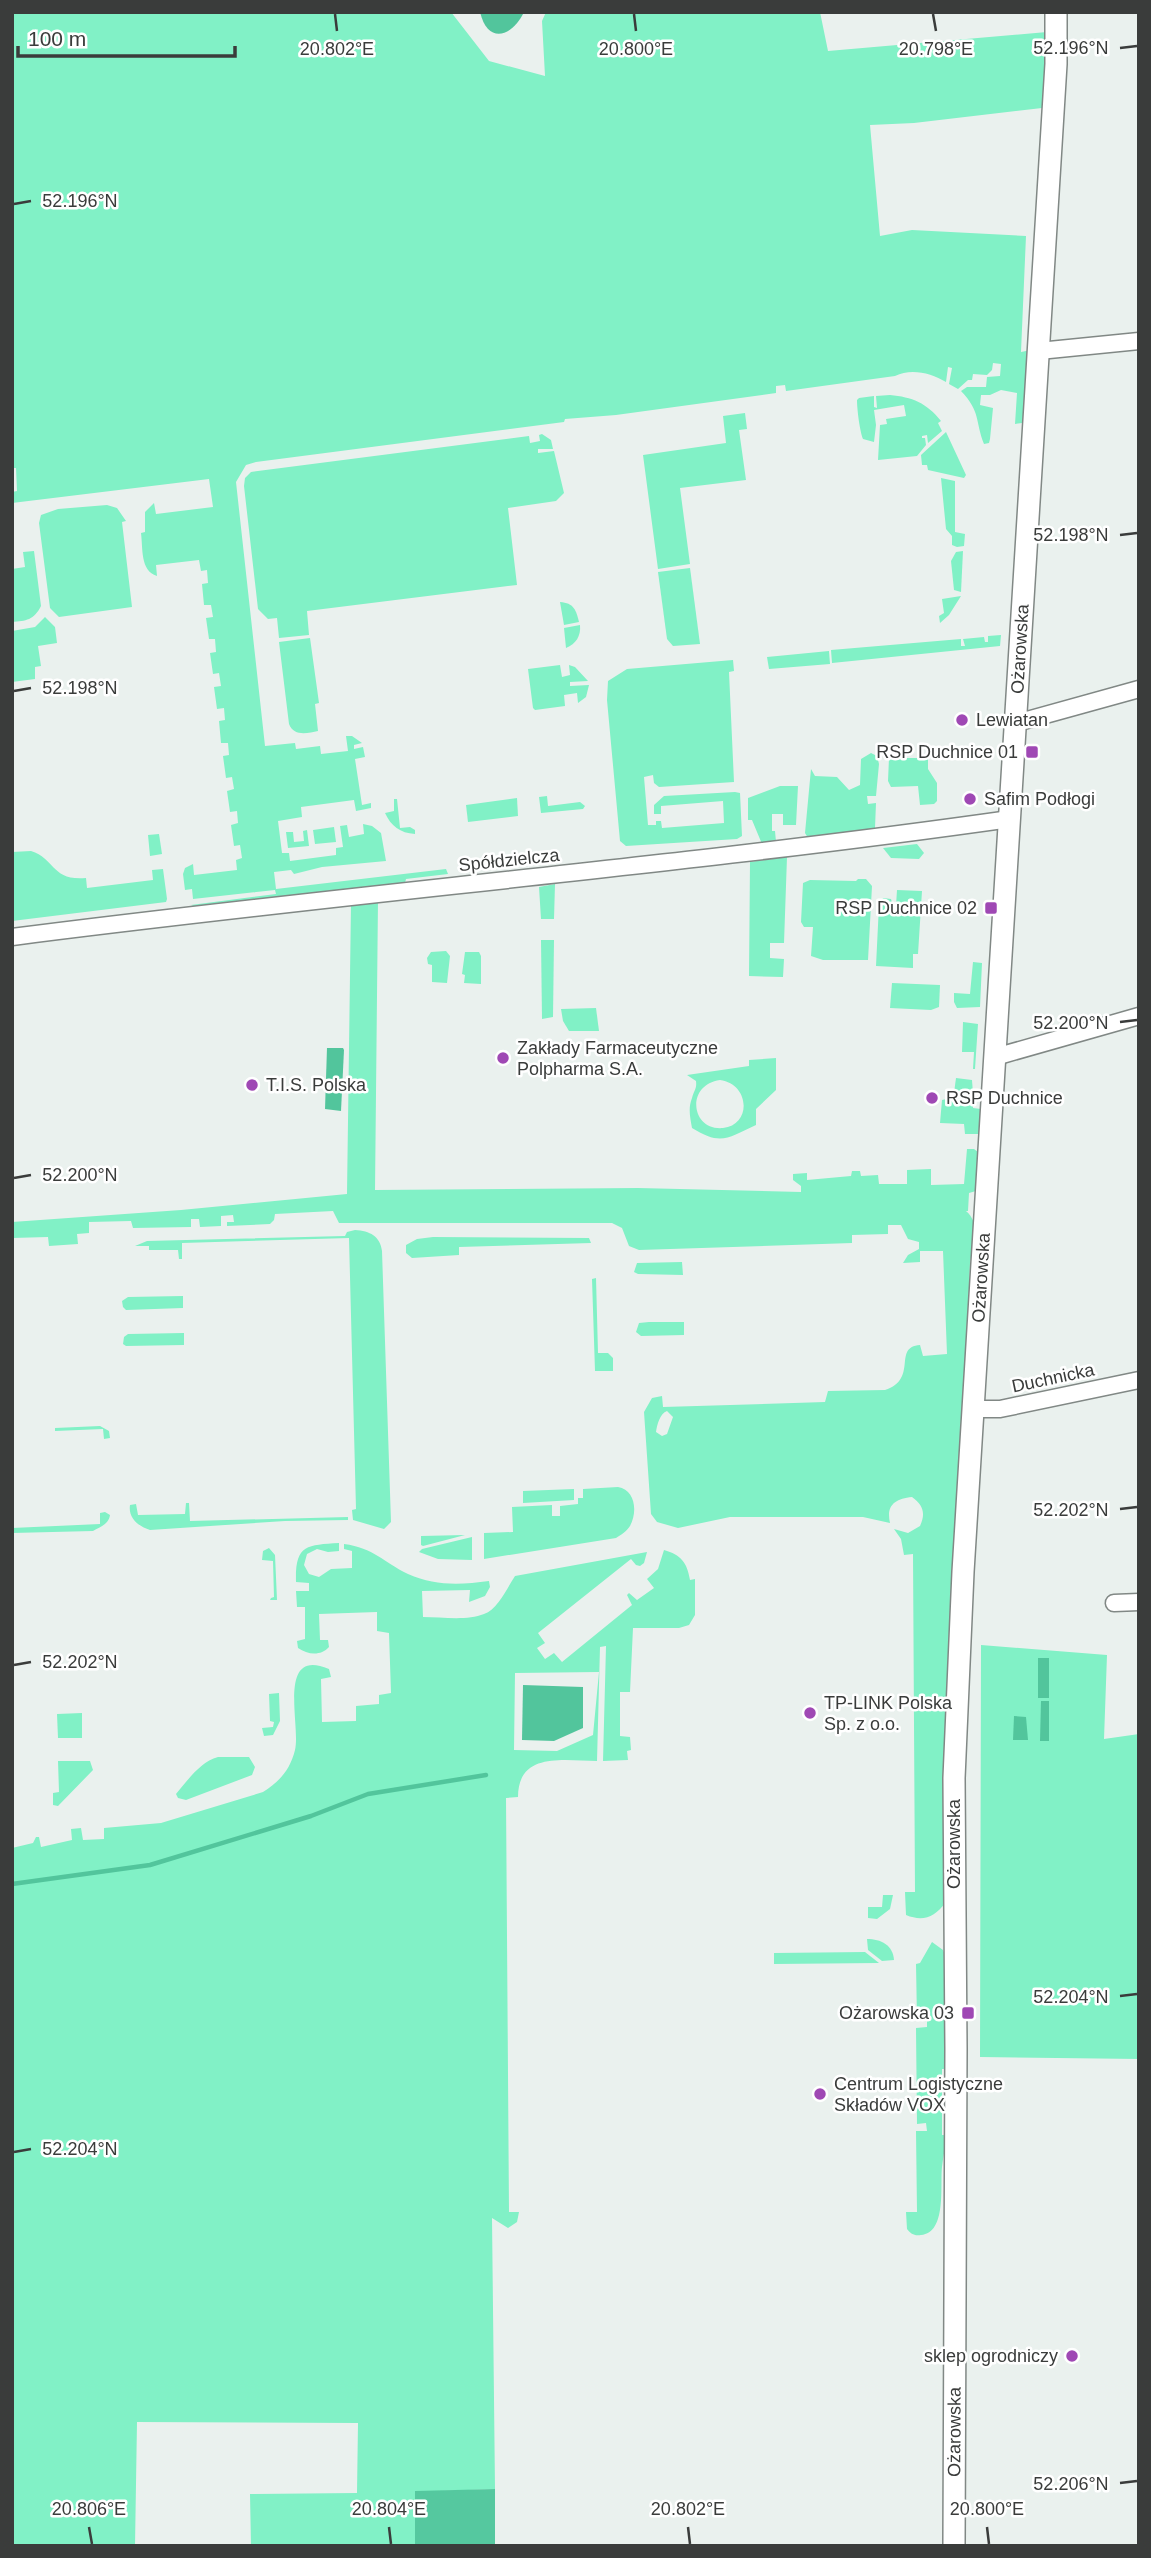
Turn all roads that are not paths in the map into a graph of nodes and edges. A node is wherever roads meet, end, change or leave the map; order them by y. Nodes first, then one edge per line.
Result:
1 (1056, 12) edge
2 (1139, 341) edge
3 (1040, 351) junction
4 (1139, 689) edge
5 (1017, 723) junction
6 (1010, 819) junction
7 (12, 937) edge
8 (1139, 1016) edge
9 (995, 1057) junction
10 (1139, 1381) edge
11 (974, 1409) junction
12 (1139, 1602) edge
13 (1114, 1604) dead end
14 (954, 2546) edge

1 - 3 main road, Ożarowska
2 - 3 street
3 - 5 main road, Ożarowska
4 - 5 street
5 - 6 main road, Ożarowska
6 - 7 street, Spółdzielcza
6 - 9 main road, Ożarowska
8 - 9 street
9 - 11 main road, Ożarowska
10 - 11 street, Duchnicka
11 - 14 main road, Ożarowska
12 - 13 street

